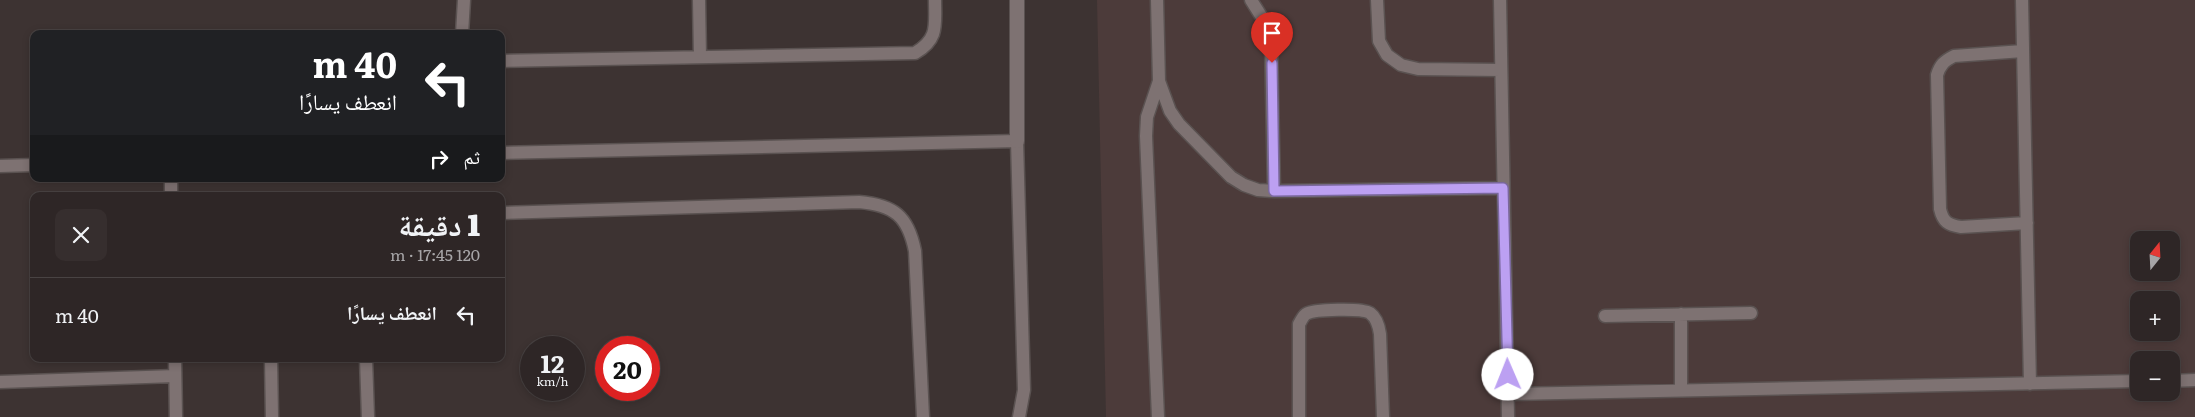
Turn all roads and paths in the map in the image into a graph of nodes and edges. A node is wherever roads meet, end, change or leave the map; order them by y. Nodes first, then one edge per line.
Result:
1 (464, 0) edge
2 (699, 0) edge
3 (935, 0) edge
4 (1017, 0) edge
5 (1157, 0) edge
6 (1251, 0) edge
7 (1377, 0) edge
8 (1500, 0) edge
9 (2022, 0) edge
10 (462, 30) edge
11 (2023, 51) junction
12 (700, 57) junction
13 (505, 61) edge
14 (1501, 70) junction
15 (1159, 81) junction
16 (1017, 140) junction
17 (505, 153) edge
18 (30, 165) edge
19 (0, 166) edge
20 (1503, 188) junction
21 (1274, 191) junction
22 (505, 213) edge
23 (2027, 223) junction
24 (1751, 313) dead end
25 (1681, 314) junction
26 (1605, 316) dead end
27 (175, 362) edge
28 (271, 362) edge
29 (366, 362) edge
30 (175, 376) junction
31 (2195, 380) edge
32 (2130, 381) edge
33 (2180, 381) edge
34 (0, 382) edge
35 (2030, 384) junction
36 (1681, 390) junction
37 (1508, 394) junction
38 (176, 417) edge
39 (272, 417) edge
40 (368, 417) edge
41 (923, 417) edge
42 (1019, 417) edge
43 (1158, 417) edge
44 (1299, 417) edge
45 (1383, 417) edge
46 (1508, 417) edge

1 - 10 lane
2 - 12 lane
3 - 12 lane
4 - 16 street
5 - 15 lane
6 - 21 lane
7 - 14 lane
8 - 14 lane
9 - 11 lane
11 - 23 lane
11 - 23 lane
12 - 13 lane
14 - 20 lane
15 - 21 lane
15 - 43 lane
16 - 17 lane
16 - 42 lane
18 - 19 lane
20 - 21 lane
20 - 37 lane
22 - 41 lane
23 - 35 lane
24 - 25 lane
25 - 26 lane
25 - 36 lane
27 - 30 lane
28 - 39 lane
29 - 40 lane
30 - 34 lane
30 - 38 lane
31 - 33 lane
32 - 35 lane
35 - 36 lane
36 - 37 lane
37 - 46 lane
44 - 45 lane

